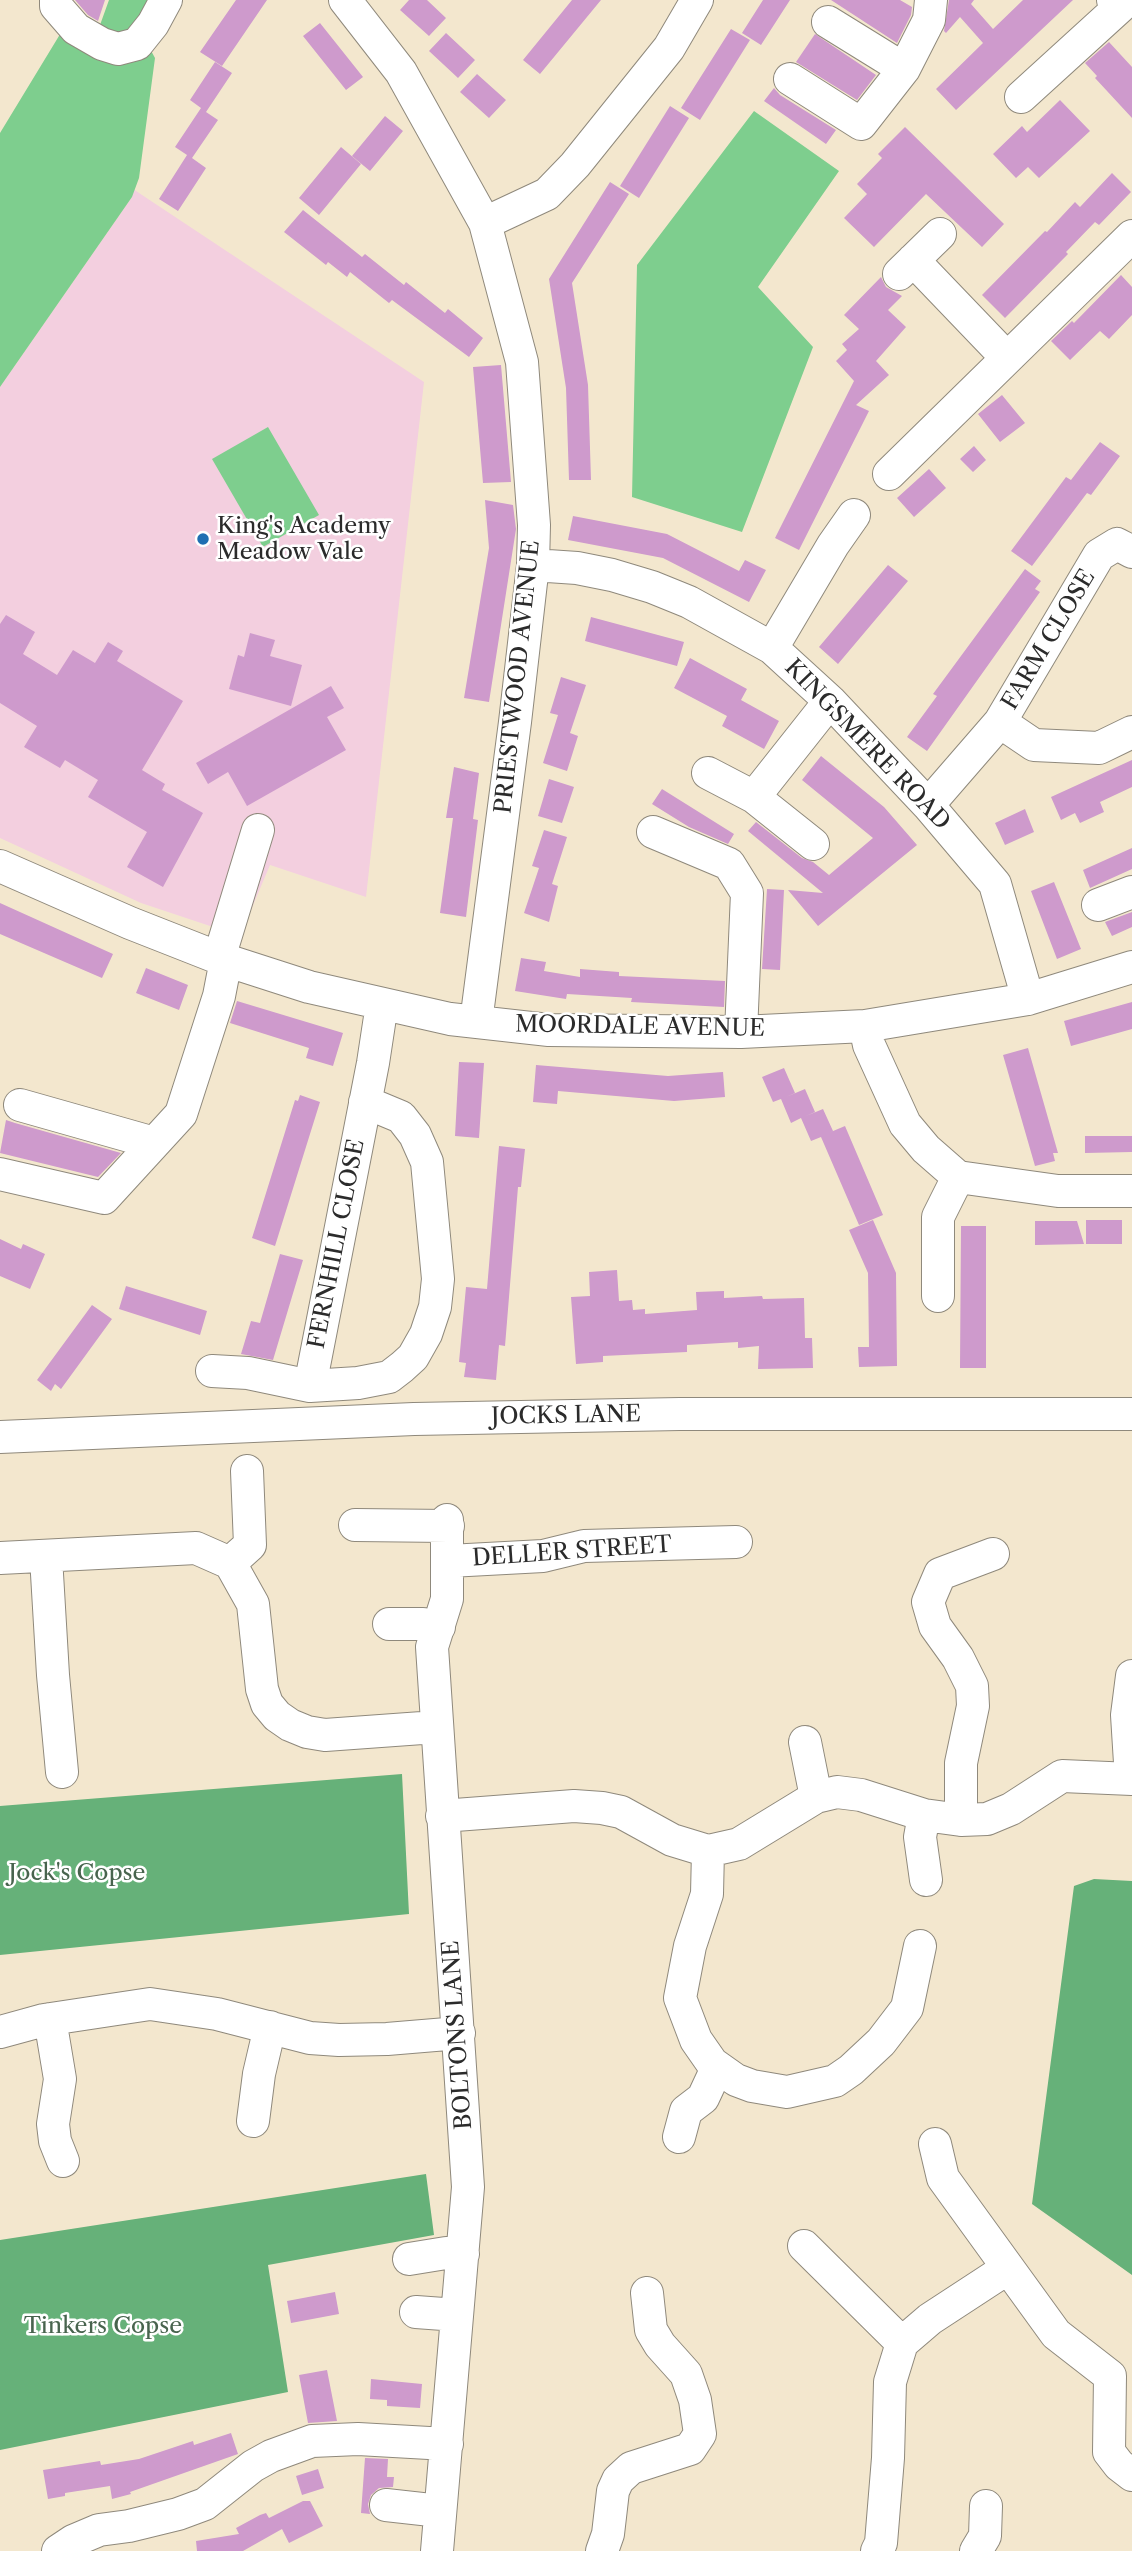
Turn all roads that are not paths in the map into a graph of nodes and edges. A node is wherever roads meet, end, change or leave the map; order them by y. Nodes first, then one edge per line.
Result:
1 (56, 0) edge
2 (166, 0) edge
3 (345, 0) edge
4 (697, 0) edge
5 (931, 0) edge
6 (1122, 5) edge
7 (828, 22) dead end
8 (904, 69) junction
9 (790, 79) dead end
10 (1021, 97) dead end
11 (485, 223) junction
12 (940, 233) dead end
13 (1128, 250) edge
14 (1006, 357) junction
15 (889, 474) dead end
16 (854, 515) dead end
17 (1132, 552) edge
18 (533, 565) junction
19 (772, 648) junction
20 (830, 701) junction
21 (1000, 722) junction
22 (1132, 732) edge
23 (708, 773) dead end
24 (754, 797) junction
25 (928, 804) junction
26 (258, 830) dead end
27 (653, 832) dead end
28 (813, 844) dead end
29 (0, 866) edge
30 (1132, 893) edge
31 (1098, 905) dead end
32 (222, 959) junction
33 (1132, 967) edge
34 (1028, 999) junction
35 (382, 1004) junction
36 (476, 1022) junction
37 (864, 1026) junction
38 (741, 1032) junction
39 (365, 1102) junction
40 (20, 1105) dead end
41 (155, 1143) junction
42 (0, 1174) edge
43 (958, 1177) junction
44 (1132, 1191) edge
45 (938, 1296) dead end
46 (208, 1370) dead end
47 (310, 1386) junction
48 (1132, 1414) edge
49 (0, 1437) edge
50 (247, 1471) dead end
51 (355, 1525) dead end
52 (736, 1542) dead end
53 (993, 1554) dead end
54 (46, 1557) junction
55 (0, 1558) edge
56 (449, 1561) junction
57 (230, 1563) junction
58 (389, 1624) dead end
59 (439, 1627) junction
60 (1132, 1676) edge
61 (436, 1727) junction
62 (805, 1742) dead end
63 (62, 1772) dead end
64 (1132, 1779) edge
65 (816, 1797) junction
66 (923, 1815) junction
67 (442, 1816) junction
68 (961, 1820) junction
69 (708, 1851) junction
70 (926, 1880) dead end
71 (920, 1946) dead end
72 (50, 2020) junction
73 (270, 2027) junction
74 (0, 2032) edge
75 (459, 2034) junction
76 (717, 2068) junction
77 (253, 2121) dead end
78 (679, 2137) dead end
79 (935, 2144) dead end
80 (62, 2161) dead end
81 (804, 2246) dead end
82 (463, 2254) junction
83 (409, 2259) dead end
84 (1008, 2268) junction
85 (647, 2292) dead end
86 (415, 2312) dead end
87 (457, 2315) junction
88 (902, 2343) junction
89 (447, 2444) junction
90 (1132, 2475) edge
91 (386, 2505) dead end
92 (986, 2506) dead end
93 (440, 2511) junction
94 (886, 2548) edge
95 (58, 2551) edge
96 (436, 2551) edge
97 (603, 2551) edge
98 (976, 2551) edge

1 - 2 street
3 - 11 street, PRIESTWOOD AVENUE
4 - 11 street
5 - 8 street
6 - 10 street
7 - 8 street
8 - 9 street
11 - 18 street, PRIESTWOOD AVENUE
12 - 14 street
13 - 14 street
14 - 15 street
16 - 19 street
17 - 21 street, FARM CLOSE
18 - 19 street, KINGSMERE ROAD
18 - 36 street, PRIESTWOOD AVENUE
19 - 20 street, KINGSMERE ROAD
20 - 24 street
20 - 25 street, KINGSMERE ROAD
21 - 22 street, FARM CLOSE
21 - 25 street, FARM CLOSE
23 - 24 street
24 - 28 street
25 - 34 street, KINGSMERE ROAD
26 - 32 street
27 - 38 street
29 - 32 street, MOORDALE AVENUE
30 - 31 street
32 - 35 street, MOORDALE AVENUE
32 - 41 street
33 - 34 street, MOORDALE AVENUE
34 - 37 street, MOORDALE AVENUE
35 - 36 street, MOORDALE AVENUE
35 - 39 street, FERNHILL CLOSE
36 - 38 street, MOORDALE AVENUE
37 - 38 street, MOORDALE AVENUE
37 - 43 street
39 - 47 street, FERNHILL CLOSE
39 - 47 street
40 - 41 street
41 - 42 street
43 - 44 street
43 - 45 street
46 - 47 street
48 - 49 street, JOCKS LANE
50 - 57 street
51 - 56 street, BOLTONS LANE
52 - 56 street, DELLER STREET
53 - 68 street
54 - 55 street
54 - 57 street
54 - 63 street
56 - 59 street, BOLTONS LANE
57 - 61 street
58 - 59 street
59 - 61 street, BOLTONS LANE
60 - 64 street
61 - 67 street, BOLTONS LANE
62 - 65 street
64 - 68 street
65 - 66 street
65 - 69 street
66 - 68 street
66 - 70 street
67 - 69 street
67 - 75 street, BOLTONS LANE
69 - 76 street
71 - 76 street
72 - 73 street
72 - 74 street
72 - 80 street
73 - 75 street
73 - 77 street
75 - 82 street, BOLTONS LANE
76 - 78 street
79 - 84 street
81 - 88 street
82 - 83 street
82 - 87 street, BOLTONS LANE
84 - 88 street
84 - 90 street
85 - 97 street
86 - 87 street
87 - 89 street, BOLTONS LANE
88 - 94 street
89 - 93 street, BOLTONS LANE
89 - 95 street
91 - 93 street
92 - 98 street
93 - 96 street, BOLTONS LANE

